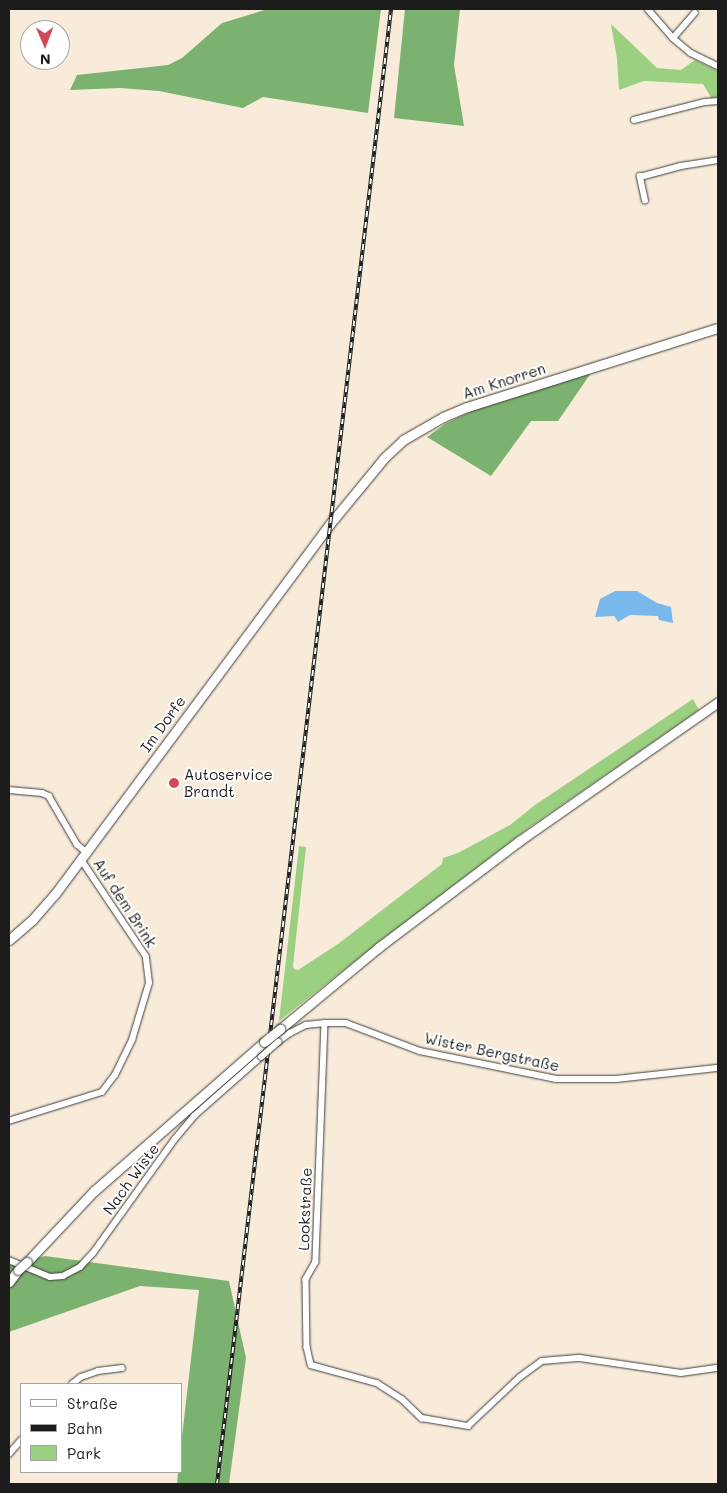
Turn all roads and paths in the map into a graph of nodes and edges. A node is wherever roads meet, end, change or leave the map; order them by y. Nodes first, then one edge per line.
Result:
1 (648, 9) edge
2 (695, 13) dead end
3 (673, 38) junction
4 (718, 66) edge
5 (718, 101) edge
6 (634, 120) dead end
7 (718, 160) edge
8 (645, 201) dead end
9 (718, 328) edge
10 (334, 519) joint
11 (718, 702) edge
12 (9, 790) edge
13 (83, 856) junction
14 (9, 940) edge
15 (325, 1022) junction
16 (278, 1042) joint
17 (718, 1068) edge
18 (9, 1121) edge
19 (9, 1260) edge
20 (9, 1282) edge
21 (122, 1368) dead end
22 (718, 1368) edge
23 (73, 1383) edge
24 (20, 1441) edge
25 (9, 1454) edge

1 - 3 street
2 - 3 street
3 - 4 street
5 - 6 street
7 - 8 street
9 - 10 street, Am Knorren
10 - 13 street, Im Dorfe
11 - 20 street, bridge
12 - 13 street, Auf dem Brink
13 - 14 street, Im Dorfe
13 - 18 street, Auf dem Brink
15 - 16 street, Wister Bergstraße
15 - 17 street, Wister Bergstraße
15 - 22 street, Lookstraße
16 - 19 street, Nach Wiste, bridge
21 - 23 street
24 - 25 street

